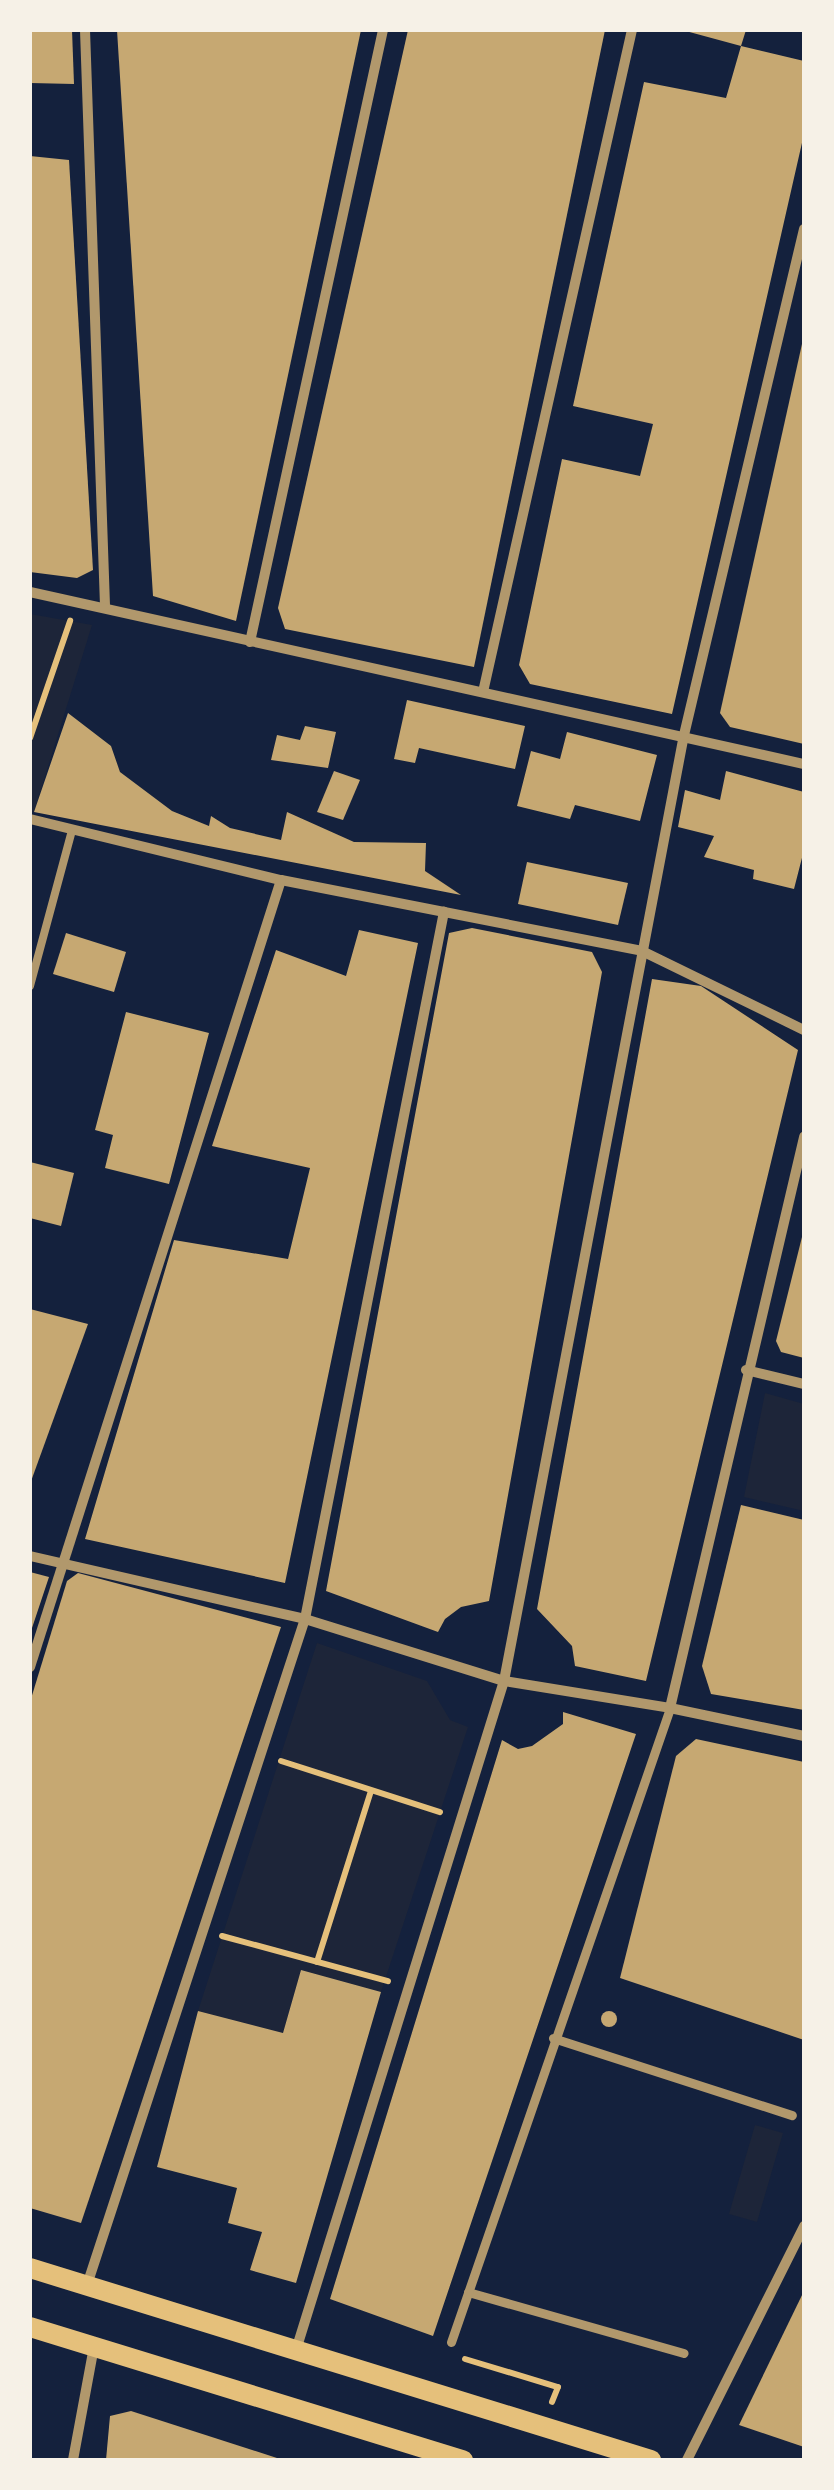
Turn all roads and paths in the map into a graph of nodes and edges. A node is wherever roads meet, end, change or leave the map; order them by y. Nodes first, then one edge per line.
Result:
1 (86, 30) edge
2 (383, 30) edge
3 (632, 30) edge
4 (804, 229) edge
5 (30, 592) edge
6 (76, 601) junction
7 (105, 607) junction
8 (250, 642) junction
9 (483, 692) junction
10 (684, 735) junction
11 (30, 738) edge
12 (804, 764) edge
13 (30, 820) edge
14 (72, 830) junction
15 (281, 880) junction
16 (444, 912) junction
17 (642, 951) junction
18 (30, 986) edge
19 (804, 1030) edge
20 (804, 1137) edge
21 (746, 1370) junction
22 (804, 1384) edge
23 (30, 1556) edge
24 (64, 1565) junction
25 (306, 1619) junction
26 (30, 1667) edge
27 (504, 1681) junction
28 (670, 1708) junction
29 (804, 1736) edge
30 (260, 1755) junction
31 (371, 1791) junction
32 (461, 1819) junction
33 (214, 1934) dead end
34 (317, 1962) junction
35 (409, 1987) junction
36 (554, 2038) junction
37 (792, 2116) dead end
38 (804, 2226) edge
39 (30, 2268) edge
40 (86, 2286) junction
41 (468, 2292) junction
42 (30, 2327) edge
43 (450, 2342) joint
44 (94, 2347) junction
45 (296, 2350) junction
46 (684, 2353) dead end
47 (542, 2426) junction
48 (74, 2460) edge
49 (463, 2460) edge
50 (651, 2460) edge
51 (687, 2460) edge

1 - 7 street
2 - 8 street
3 - 9 street
4 - 10 street
5 - 6 street
6 - 7 street
6 - 11 path
7 - 8 street
8 - 9 street
9 - 10 street
10 - 12 street
10 - 17 street
13 - 14 street
14 - 15 street
14 - 18 lane
15 - 16 street
15 - 24 street
16 - 17 street
16 - 25 street
17 - 19 street
17 - 27 street
20 - 21 street
21 - 22 street
21 - 28 street
23 - 24 street
24 - 25 street
24 - 26 street
25 - 27 street
25 - 30 street
27 - 28 street
27 - 32 street
28 - 29 street
28 - 36 street
30 - 31 path
30 - 40 street
31 - 32 path
31 - 34 path
32 - 35 street
33 - 34 path
34 - 35 path
35 - 45 street
36 - 37 street
36 - 41 street
38 - 51 street
39 - 40 main road
40 - 45 main road
41 - 43 street
41 - 46 street
42 - 44 main road
43 - 47 path
44 - 48 street
44 - 49 main road
45 - 47 main road
47 - 50 main road

